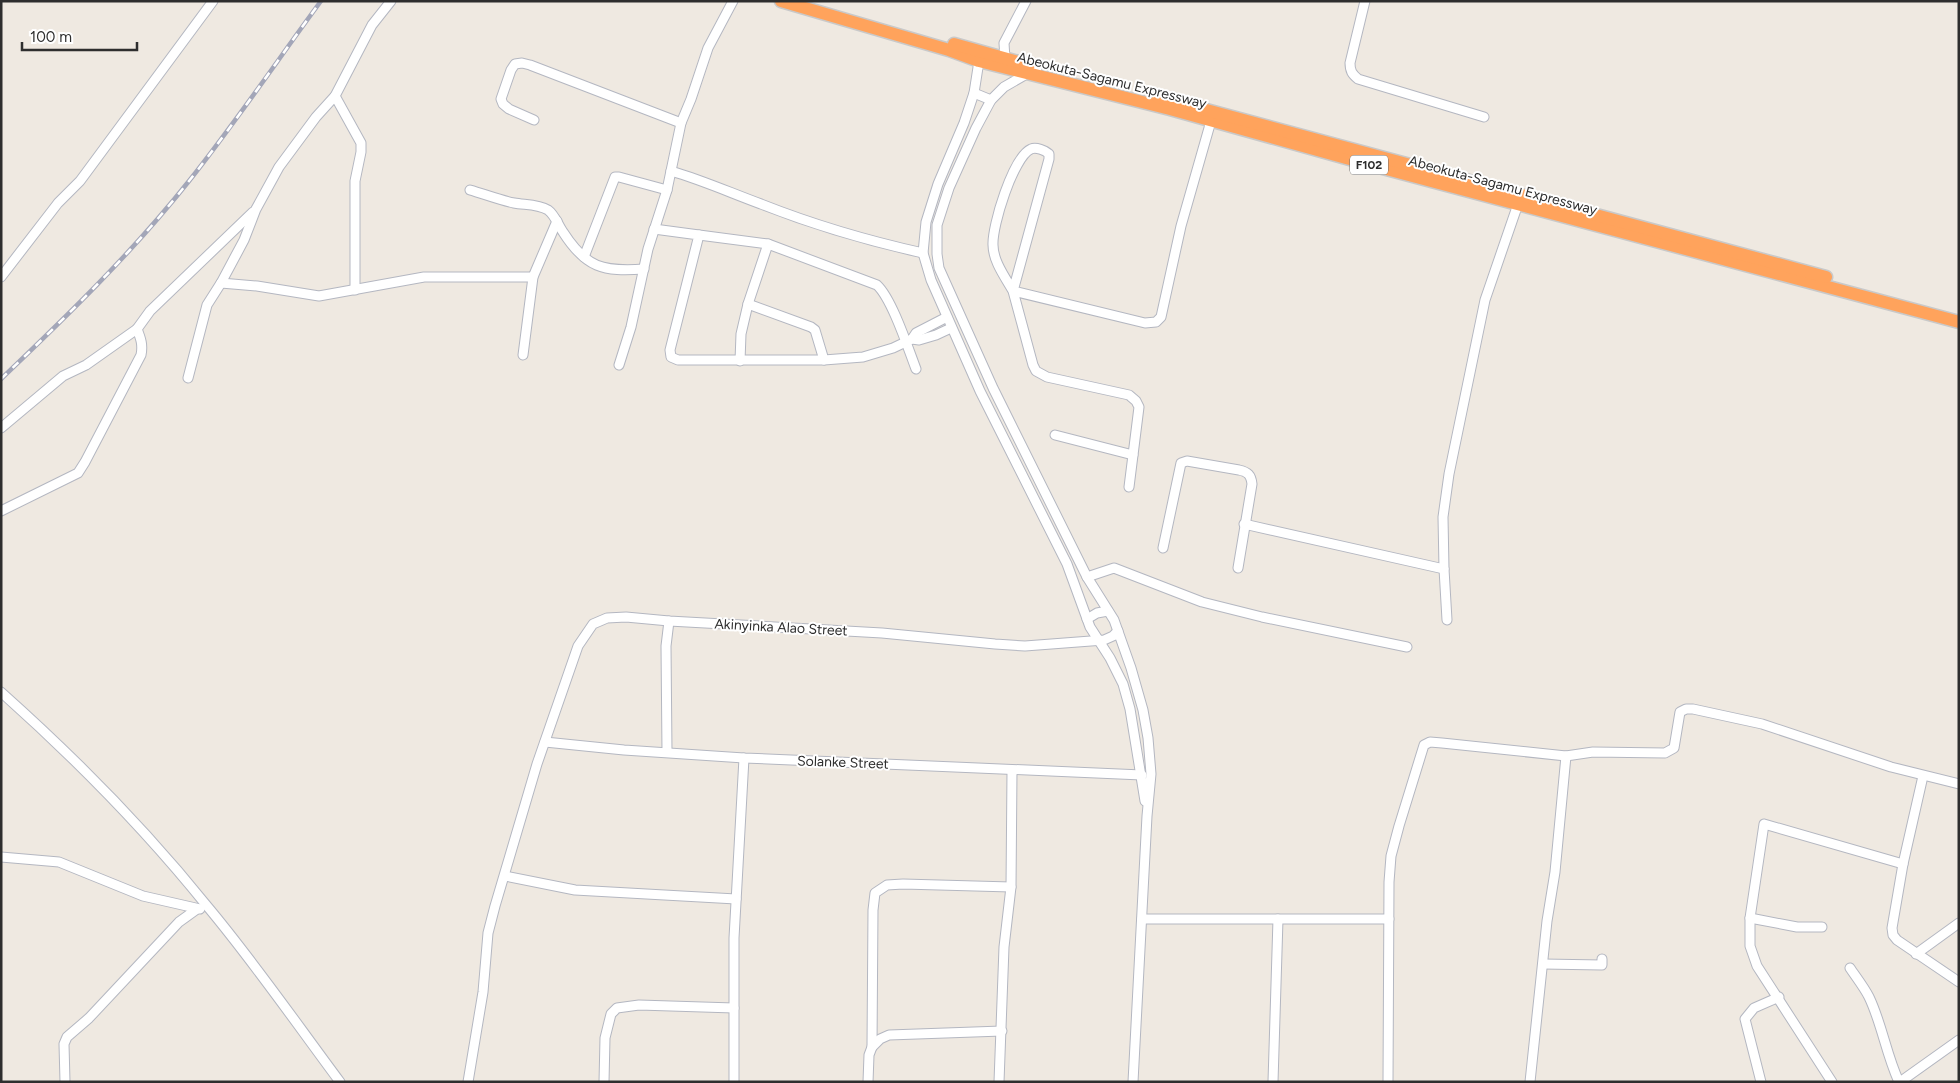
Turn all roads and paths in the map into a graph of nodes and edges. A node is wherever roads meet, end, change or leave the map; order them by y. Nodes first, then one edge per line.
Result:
1 (214, 1) edge
2 (391, 1) edge
3 (733, 1) edge
4 (781, 1) edge
5 (807, 1) edge
6 (1026, 1) edge
7 (1365, 1) edge
8 (978, 56) junction
9 (1005, 59) junction
10 (1032, 71) junction
11 (974, 93) junction
12 (335, 96) junction
13 (991, 100) junction
14 (1484, 117) dead end
15 (534, 120) dead end
16 (1210, 121) junction
17 (680, 123) junction
18 (964, 123) junction
19 (976, 128) junction
20 (671, 171) junction
21 (470, 190) dead end
22 (667, 190) junction
23 (1518, 204) junction
24 (256, 209) junction
25 (557, 221) junction
26 (654, 229) junction
27 (699, 235) junction
28 (768, 244) junction
29 (924, 254) junction
30 (584, 257) junction
31 (644, 269) junction
32 (3, 271) edge
33 (533, 276) junction
34 (221, 283) junction
35 (355, 290) junction
36 (1013, 291) junction
37 (748, 304) junction
38 (1959, 314) edge
39 (947, 317) junction
40 (1959, 322) edge
41 (951, 328) junction
42 (137, 329) junction
43 (909, 340) junction
44 (523, 355) dead end
45 (740, 360) junction
46 (824, 360) junction
47 (619, 365) dead end
48 (916, 369) dead end
49 (188, 378) dead end
50 (1, 428) edge
51 (1055, 435) dead end
52 (1133, 456) junction
53 (1129, 487) dead end
54 (1, 511) edge
55 (1244, 524) junction
56 (1163, 548) dead end
57 (1238, 568) dead end
58 (1444, 568) junction
59 (1087, 577) junction
60 (1108, 611) junction
61 (1087, 619) junction
62 (1448, 620) dead end
63 (669, 621) junction
64 (1118, 631) junction
65 (1098, 640) junction
66 (1407, 647) dead end
67 (1, 692) edge
68 (545, 742) junction
69 (666, 752) junction
70 (1566, 756) junction
71 (744, 758) junction
72 (1012, 771) junction
73 (1142, 775) junction
74 (1923, 776) junction
75 (1959, 784) edge
76 (1147, 816) junction
77 (1, 857) edge
78 (1903, 864) junction
79 (505, 876) junction
80 (1011, 887) junction
81 (736, 899) junction
82 (208, 907) junction
83 (197, 910) junction
84 (1750, 918) junction
85 (1142, 919) junction
86 (1278, 919) junction
87 (1389, 919) junction
88 (1959, 923) edge
89 (1822, 927) dead end
90 (1916, 954) junction
91 (1602, 959) dead end
92 (1543, 964) junction
93 (1850, 968) dead end
94 (1959, 982) edge
95 (1779, 997) junction
96 (734, 1008) junction
97 (1002, 1031) junction
98 (1959, 1040) edge
99 (872, 1047) junction
100 (65, 1082) edge
101 (340, 1082) edge
102 (468, 1082) edge
103 (604, 1082) edge
104 (734, 1082) edge
105 (868, 1082) edge
106 (998, 1082) edge
107 (1133, 1082) edge
108 (1273, 1082) edge
109 (1388, 1082) edge
110 (1530, 1082) edge
111 (1761, 1082) edge
112 (1832, 1082) edge
113 (1899, 1082) edge

1 - 32 street
2 - 12 street
3 - 17 street
4 - 8 highway, Abeokuta-Sagamu Expressway / F102
5 - 8 highway, Abeokuta-Sagamu Expressway / F102
6 - 9 street
7 - 14 street
8 - 9 highway, Abeokuta-Sagamu Expressway / F102
8 - 10 highway, Abeokuta-Sagamu Expressway / F102
8 - 11 street
9 - 10 highway, Abeokuta-Sagamu Expressway / F102
10 - 13 street
10 - 16 highway, Abeokuta-Sagamu Expressway / F102
10 - 38 highway, Abeokuta-Sagamu Expressway / F102
11 - 13 street
11 - 18 street
12 - 24 street
12 - 35 street
13 - 19 street
15 - 17 street
16 - 23 highway, Abeokuta-Sagamu Expressway / F102
16 - 36 street
17 - 20 street
18 - 19 street
18 - 29 street
19 - 59 street
20 - 22 street
20 - 29 street
21 - 25 street
22 - 26 street
22 - 30 street
23 - 40 highway, Abeokuta-Sagamu Expressway / F102
23 - 58 street
24 - 34 street
24 - 42 street
25 - 30 street
25 - 33 street
26 - 27 street
26 - 31 street
27 - 28 street
27 - 45 street
28 - 37 street
28 - 43 street
29 - 39 street
30 - 31 street
31 - 47 street
33 - 35 street
33 - 44 street
34 - 35 street
34 - 49 street
36 - 36 street
36 - 52 street
37 - 45 street
37 - 46 street
39 - 41 street
39 - 43 street
41 - 43 street
41 - 61 street
42 - 50 street
42 - 54 street
43 - 46 street
43 - 48 street
45 - 46 street
51 - 52 street
52 - 53 street
55 - 56 street
55 - 57 street
55 - 58 street
58 - 62 street
59 - 60 street
59 - 66 street
60 - 61 street
60 - 64 street
61 - 65 street
63 - 65 street, Akinyinka Alao Street
63 - 68 street, Akinyinka Alao Street
63 - 69 street
64 - 65 street, Akinyinka Alao Street
64 - 76 street
65 - 73 street
67 - 82 street
68 - 69 street, Solanke Street
68 - 79 street, Akinyinka Alao Street
69 - 71 street, Solanke Street
70 - 74 street
70 - 87 street
70 - 92 street
71 - 72 street, Solanke Street
71 - 81 street
72 - 73 street, Solanke Street
72 - 80 street
73 - 76 street
74 - 75 street
74 - 78 street
76 - 85 street
77 - 83 street
78 - 84 street
78 - 90 street
79 - 81 street
79 - 102 street, Akinyinka Alao Street
80 - 97 street
80 - 99 street
81 - 96 street
82 - 83 street
82 - 101 street
83 - 100 street
84 - 89 street
84 - 95 street
85 - 86 street
85 - 107 street
86 - 87 street
86 - 108 street
87 - 109 street
88 - 90 street
90 - 94 street
91 - 92 street
92 - 110 street
93 - 113 street
95 - 111 street
95 - 112 street
96 - 103 street
96 - 104 street
97 - 99 street
97 - 106 street
98 - 113 street
99 - 105 street

